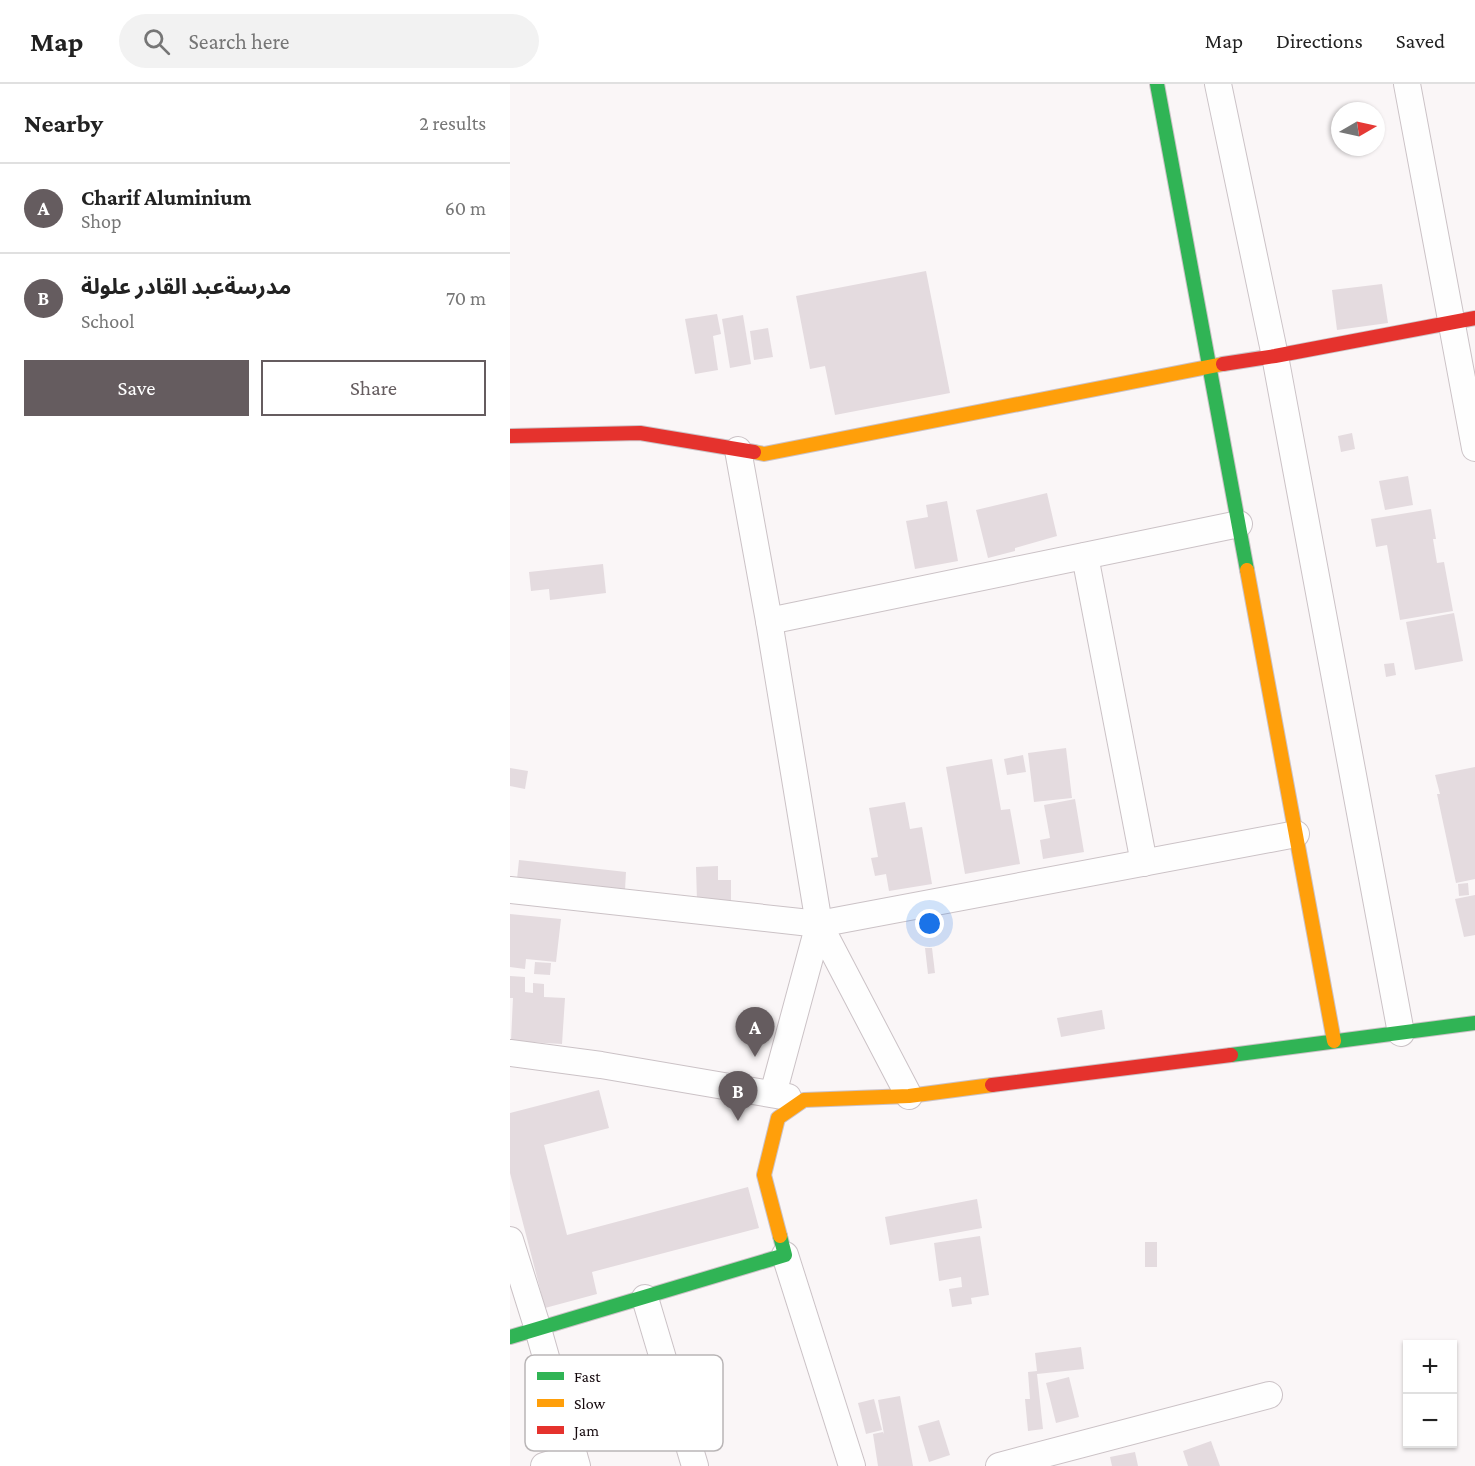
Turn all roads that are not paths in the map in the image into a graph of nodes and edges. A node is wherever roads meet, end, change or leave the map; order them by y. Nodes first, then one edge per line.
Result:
1 (1157, 84) edge
2 (1218, 84) edge
3 (1407, 84) edge
4 (1464, 320) edge
5 (1275, 356) junction
6 (1209, 366) junction
7 (510, 436) edge
8 (1475, 448) edge
9 (738, 450) junction
10 (1239, 524) junction
11 (1085, 556) junction
12 (769, 621) junction
13 (1296, 834) junction
14 (1144, 863) junction
15 (510, 890) edge
16 (819, 924) junction
17 (1475, 1023) edge
18 (1401, 1033) junction
19 (1334, 1041) junction
20 (510, 1053) edge
21 (773, 1094) junction
22 (909, 1096) junction
23 (804, 1100) junction
24 (510, 1240) edge
25 (785, 1255) junction
26 (645, 1298) junction
27 (538, 1329) junction
28 (510, 1337) edge
29 (545, 1355) edge
30 (662, 1355) edge
31 (1269, 1395) dead end
32 (691, 1451) edge
33 (576, 1462) edge
34 (544, 1466) edge
35 (695, 1466) edge
36 (852, 1466) edge
37 (999, 1466) edge

1 - 6 street
2 - 5 street
3 - 4 street
4 - 5 street
4 - 8 street
5 - 6 street
5 - 18 street
6 - 9 street
6 - 10 street
7 - 9 street
9 - 12 street
10 - 11 street
10 - 13 street
11 - 12 street
11 - 14 street
12 - 16 street
13 - 14 street
13 - 19 street
14 - 16 street
15 - 16 street
16 - 21 street
16 - 22 street
17 - 18 street
18 - 19 street
19 - 22 street
20 - 21 street
21 - 23 street
22 - 23 street
23 - 25 street
24 - 27 street
25 - 26 street
25 - 36 street
26 - 27 street
26 - 30 street
27 - 28 street
27 - 29 street
31 - 37 street
32 - 35 street
33 - 34 street

